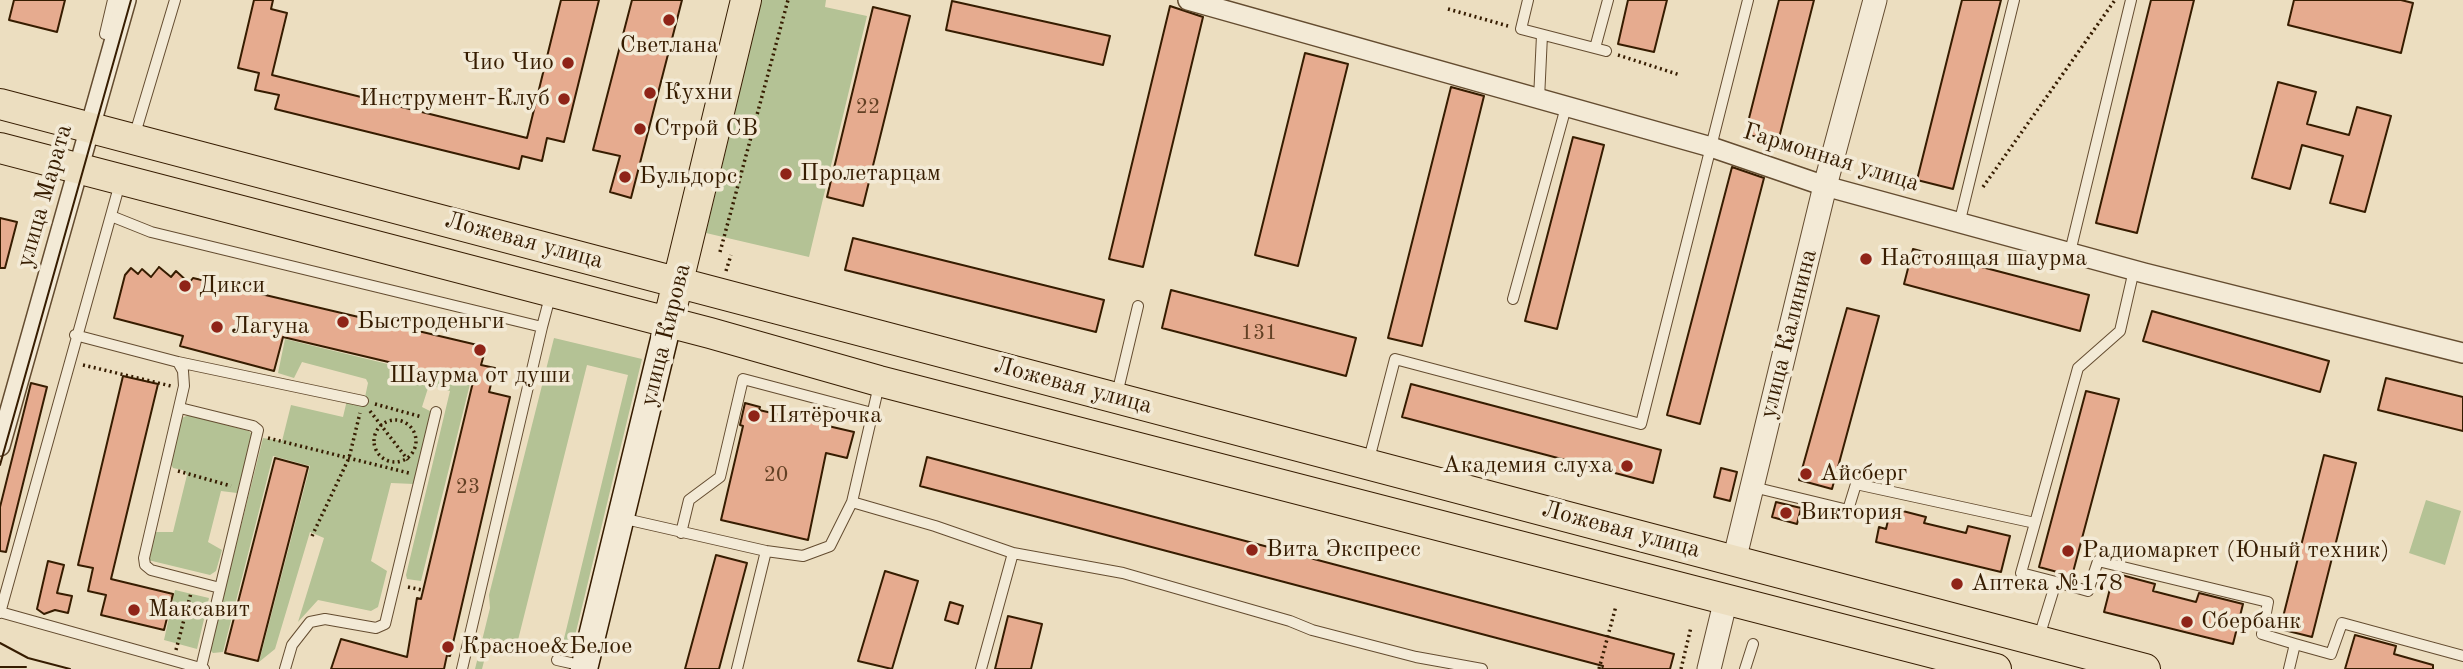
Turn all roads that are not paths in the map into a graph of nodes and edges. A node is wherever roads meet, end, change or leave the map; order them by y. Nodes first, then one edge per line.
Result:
1 (113, 0) edge
2 (127, 0) edge
3 (175, 0) edge
4 (746, 0) edge
5 (1188, 0) edge
6 (1528, 0) edge
7 (1608, 0) edge
8 (1748, 0) edge
9 (1875, 0) edge
10 (2014, 0) edge
11 (2132, 0) edge
12 (105, 34) dead end
13 (1542, 35) junction
14 (1595, 48) junction
15 (1606, 51) road end
16 (1539, 99) junction
17 (0, 104) edge
18 (1566, 107) junction
19 (90, 128) junction
20 (133, 139) junction
21 (0, 148) edge
22 (1711, 148) junction
23 (79, 168) junction
24 (121, 179) junction
25 (1825, 186) junction
26 (111, 216) junction
27 (1960, 220) junction
28 (2070, 252) junction
29 (2134, 270) junction
30 (679, 282) junction
31 (551, 293) junction
32 (1513, 299) dead end
33 (1138, 306) dead end
34 (668, 323) junction
35 (541, 327) junction
36 (75, 335) junction
37 (2463, 353) edge
38 (178, 362) junction
39 (880, 381) junction
40 (1116, 398) junction
41 (363, 401) road end
42 (180, 408) junction
43 (872, 413) junction
44 (435, 416) road end
45 (0, 446) edge
46 (1368, 463) junction
47 (1752, 487) junction
48 (852, 502) junction
49 (621, 518) junction
50 (2035, 523) junction
51 (681, 533) junction
52 (766, 551) junction
53 (1013, 553) junction
54 (1734, 561) junction
55 (2056, 582) junction
56 (220, 588) junction
57 (1726, 598) junction
58 (1, 609) edge
59 (2038, 641) junction
60 (1753, 644) dead end
61 (2295, 644) junction
62 (2463, 656) edge
63 (1416, 657) junction
64 (558, 660) dead end
65 (584, 667) edge
66 (1475, 668) edge
67 (203, 669) edge
68 (285, 669) edge
69 (462, 669) edge
70 (737, 669) edge
71 (981, 669) edge
72 (1413, 669) edge
73 (1709, 669) edge
74 (1745, 669) edge
75 (1996, 669) edge
76 (2145, 669) edge
77 (2289, 669) edge

1 - 12 lane
2 - 19 street, улица Марата
3 - 20 lane
4 - 30 main road, улица Кирова
5 - 16 street, Гармонная улица
6 - 13 lane
7 - 14 lane
8 - 22 lane
9 - 25 street, улица Калинина
10 - 27 lane
11 - 28 lane
13 - 14 lane
13 - 16 lane
14 - 15 lane
16 - 18 street, Гармонная улица
17 - 19 main road, Ложевая улица
18 - 22 street, Гармонная улица
18 - 32 lane
19 - 20 main road, Ложевая улица
19 - 23 street, улица Марата
20 - 30 main road, Ложевая улица
21 - 23 main road, Ложевая улица
22 - 25 street, Гармонная улица
22 - 46 lane
23 - 24 main road, Ложевая улица
23 - 45 street, улица Марата
24 - 26 lane
24 - 31 main road, Ложевая улица
25 - 27 street, Гармонная улица
25 - 47 street, улица Калинина
26 - 35 lane
26 - 36 lane
27 - 28 street, Гармонная улица
28 - 29 street, Гармонная улица
29 - 37 street, Гармонная улица
29 - 50 lane
30 - 34 main road, улица Кирова
30 - 40 main road, Ложевая улица
31 - 34 main road, Ложевая улица
31 - 35 lane
33 - 40 lane
34 - 39 main road, Ложевая улица
34 - 49 main road, улица Кирова
35 - 69 lane
36 - 38 lane
36 - 58 lane
38 - 41 lane
38 - 42 lane
39 - 43 lane
39 - 57 main road, Ложевая улица
40 - 46 main road, Ложевая улица
42 - 56 lane
42 - 56 lane
43 - 48 lane
43 - 51 lane
44 - 68 lane
46 - 54 main road, Ложевая улица
47 - 50 lane
47 - 54 street, улица Калинина
48 - 52 lane
48 - 53 lane
49 - 51 lane
49 - 65 main road, улица Кирова
50 - 55 lane
51 - 52 lane
52 - 70 lane
53 - 63 lane
53 - 71 lane
54 - 57 main road, улица Калинина
54 - 59 main road, Ложевая улица
55 - 59 lane
55 - 61 lane
56 - 67 lane
57 - 73 street, улица Калинина
57 - 75 main road, Ложевая улица
58 - 67 lane
59 - 76 main road, Ложевая улица
60 - 74 lane
61 - 62 lane
61 - 77 lane
63 - 66 lane
63 - 72 lane
64 - 65 lane

